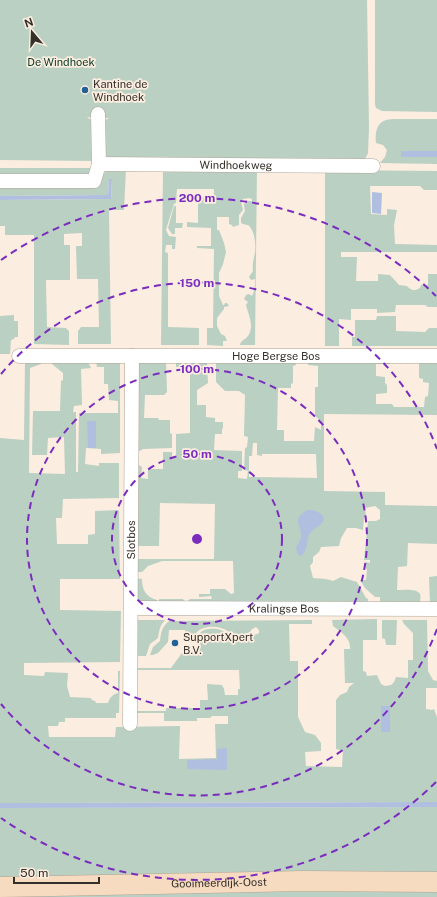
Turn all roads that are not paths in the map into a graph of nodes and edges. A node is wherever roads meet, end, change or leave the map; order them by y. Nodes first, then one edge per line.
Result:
1 (98, 114) dead end
2 (99, 164) junction
3 (373, 166) dead end
4 (0, 181) edge
5 (19, 356) dead end
6 (132, 356) junction
7 (437, 356) edge
8 (131, 608) junction
9 (437, 609) edge
10 (130, 724) dead end
11 (437, 882) edge
12 (0, 887) edge

1 - 2 street
2 - 3 street, Windhoekweg
2 - 4 street
5 - 6 street, Hoge Bergse Bos
6 - 7 street, Hoge Bergse Bos
6 - 8 street, Slotbos
8 - 9 street, Kralingse Bos
8 - 10 street, Slotbos
11 - 12 street, Gooimeerdijk-Oost

